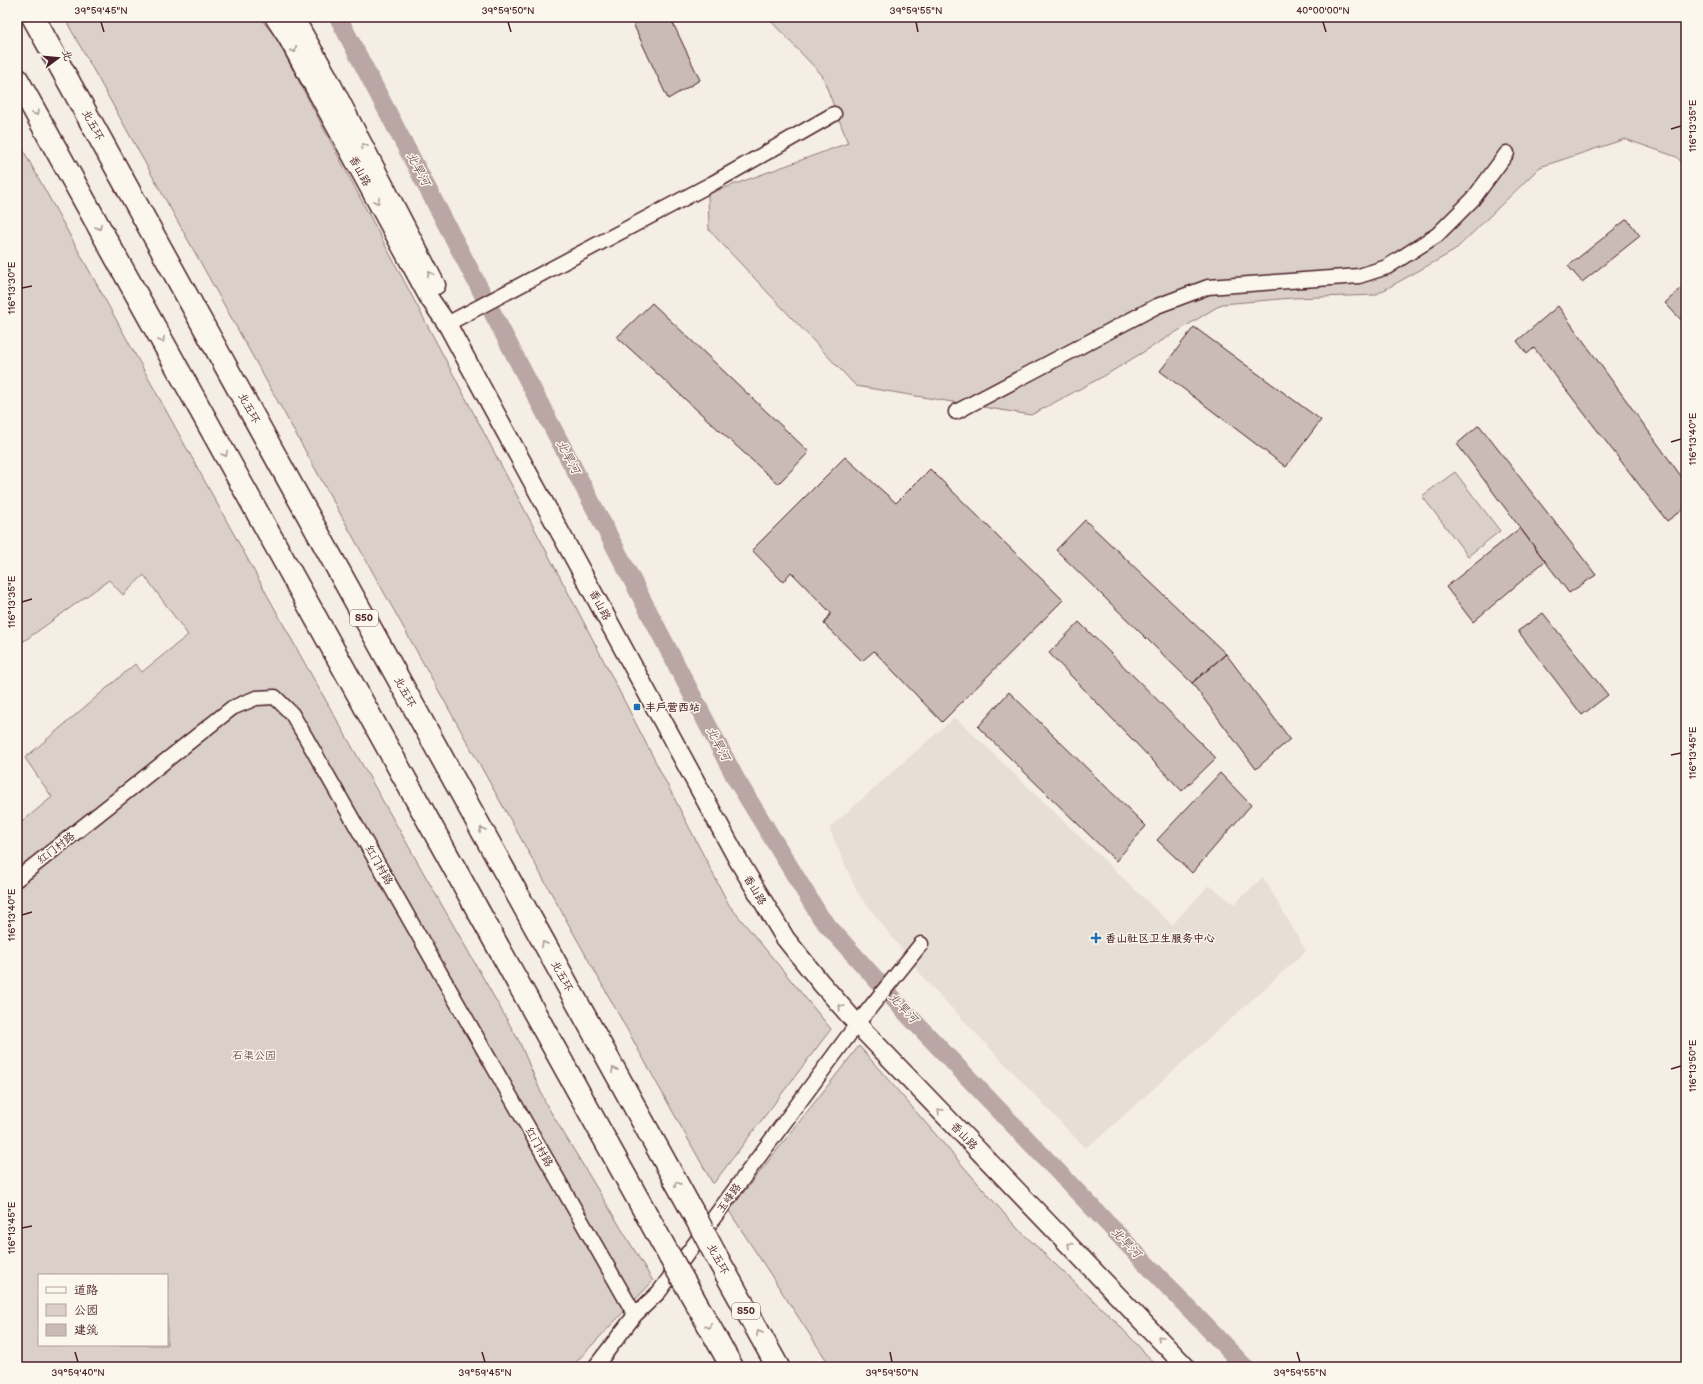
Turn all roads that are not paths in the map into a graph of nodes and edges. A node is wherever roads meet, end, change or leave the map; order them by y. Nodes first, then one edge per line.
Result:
1 (33, 17) edge
2 (274, 17) edge
3 (294, 17) edge
4 (17, 79) edge
5 (834, 114) dead end
6 (1507, 153) dead end
7 (447, 324) junction
8 (956, 412) dead end
9 (17, 879) edge
10 (921, 944) dead end
11 (857, 1024) junction
12 (635, 1315) junction
13 (595, 1367) edge
14 (732, 1367) edge
15 (778, 1367) edge
16 (1186, 1367) edge

15 -> 1 highway, 北五环 / S50, bridge
2 -> 7 street, 香山路
7 -> 3 street, 香山路
4 -> 14 highway, bridge
5 - 7 street
6 - 8 street
11 -> 7 street, 香山路
9 - 12 street, 红门村路
10 - 11 street, 玉峰路
11 - 12 street, 玉峰路
16 -> 11 street, 香山路
12 - 13 street, 玉峰路

